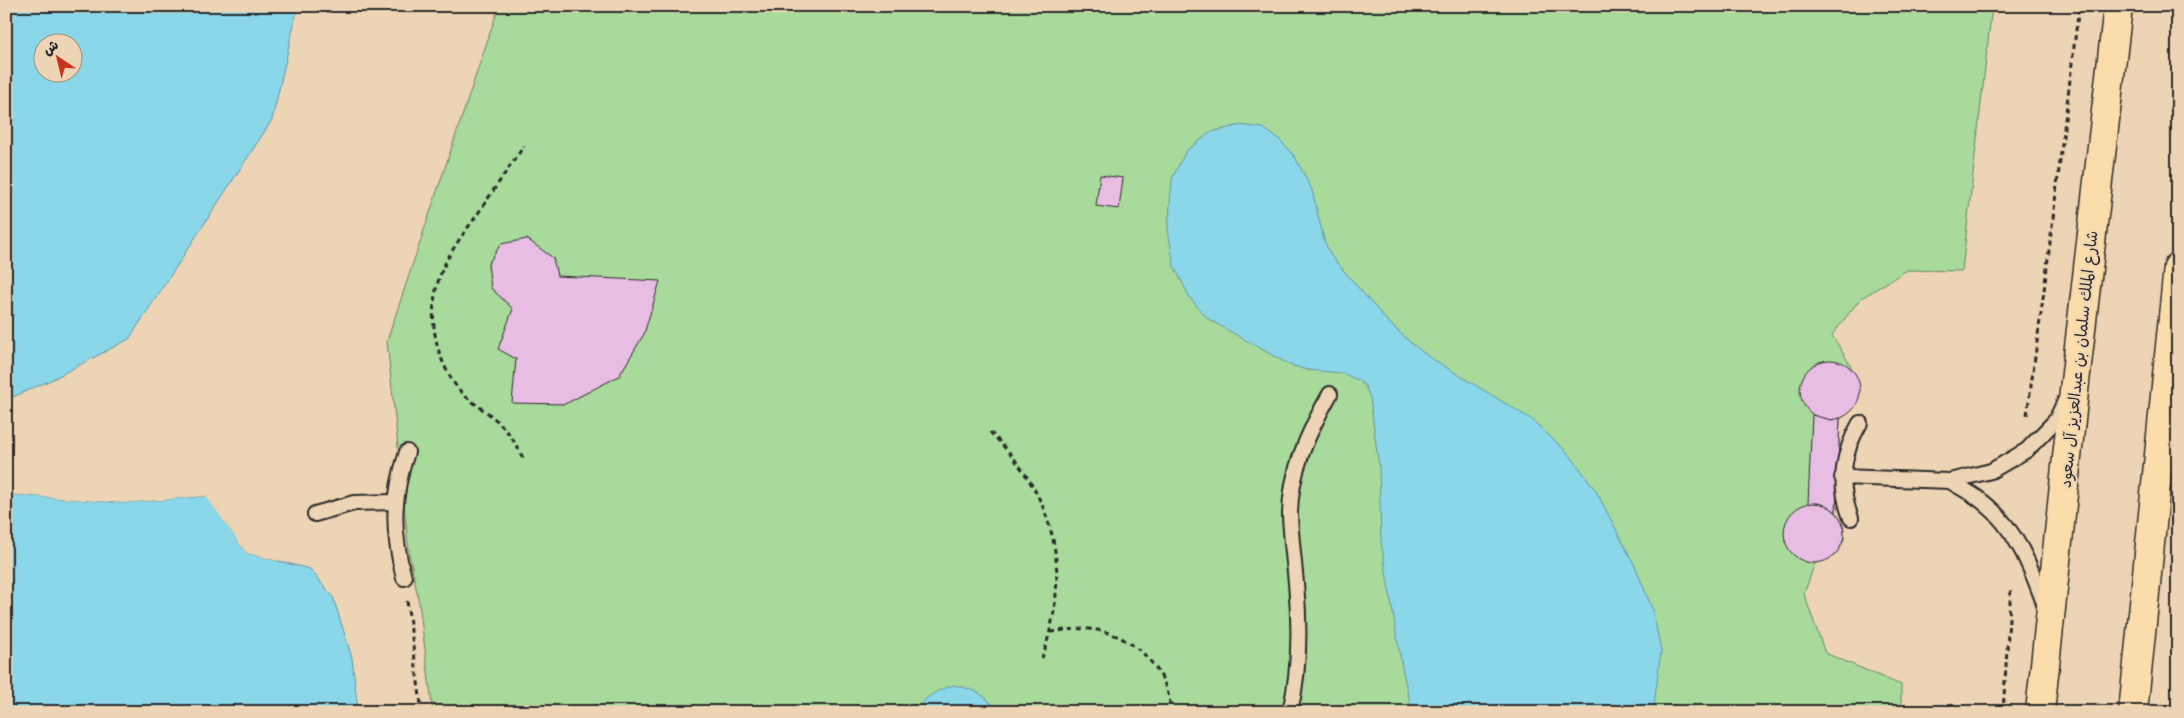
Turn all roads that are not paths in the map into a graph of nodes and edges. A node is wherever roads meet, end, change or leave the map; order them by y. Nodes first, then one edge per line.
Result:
1 (2118, 6) edge
2 (2178, 267) edge
3 (2075, 382) junction
4 (1330, 394) dead end
5 (1860, 423) dead end
6 (407, 452) dead end
7 (1842, 476) junction
8 (1950, 481) junction
9 (395, 502) junction
10 (315, 514) dead end
11 (1851, 518) dead end
12 (404, 578) road end
13 (2050, 617) junction
14 (1290, 712) edge
15 (2040, 712) edge
16 (2133, 712) edge

1 - 3 main road, شارع الملك سلمان بن عبدالعزيز آل سعود
2 - 16 main road
3 - 8 lane
3 - 13 main road, شارع الملك سلمان بن عبدالعزيز آل سعود
4 - 14 lane
5 - 7 lane
6 - 9 lane
7 - 8 lane
7 - 11 lane
8 - 13 lane
9 - 10 lane
9 - 12 lane
13 - 15 main road, شارع الملك سلمان بن عبدالعزيز آل سعود

